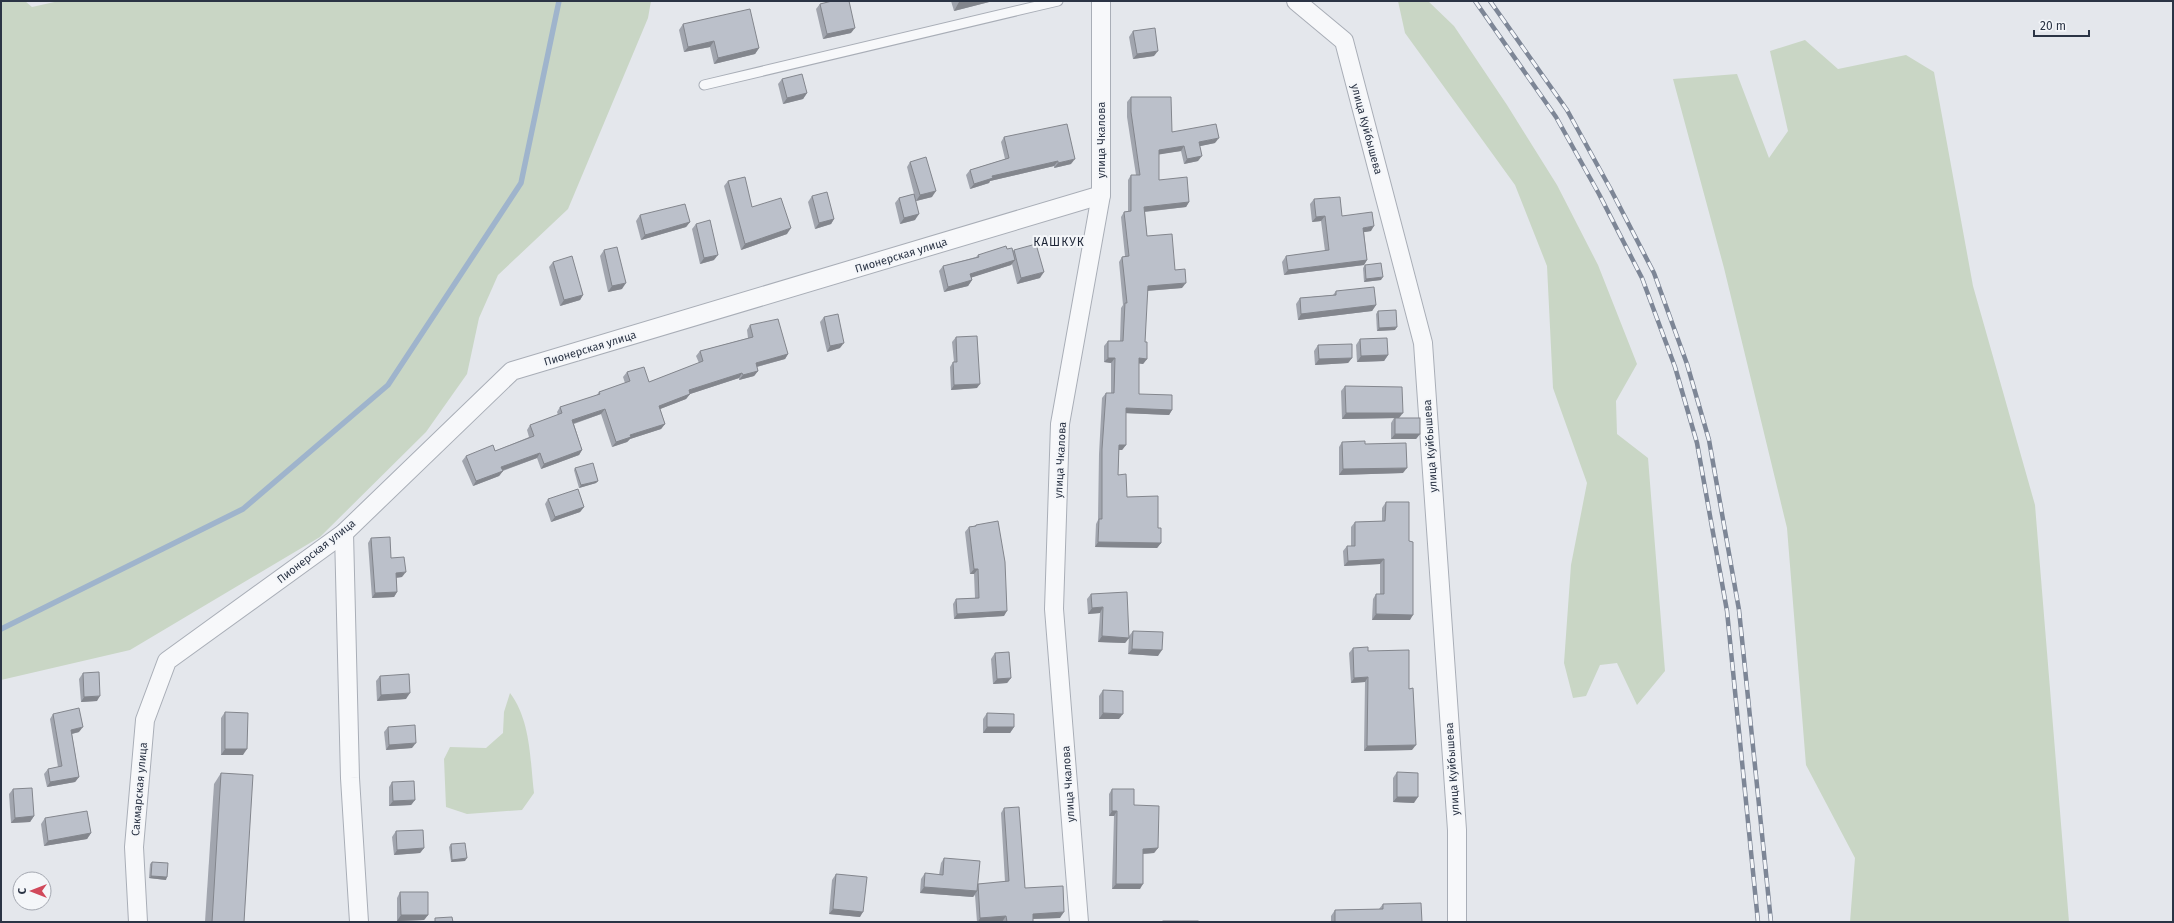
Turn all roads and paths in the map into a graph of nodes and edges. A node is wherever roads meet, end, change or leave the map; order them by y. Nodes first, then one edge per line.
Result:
1 (1058, 1) edge
2 (1101, 1) edge
3 (1296, 1) edge
4 (704, 85) dead end
5 (1101, 195) junction
6 (344, 533) junction
7 (167, 661) joint
8 (138, 922) edge
9 (359, 922) edge
10 (1078, 922) edge
11 (1457, 922) edge

1 - 4 lane
2 - 5 street, улица Чкалова
3 - 11 street, улица Куйбышева
5 - 6 street, Пионерская улица
5 - 10 street, улица Чкалова
6 - 7 street, Пионерская улица
6 - 9 street
7 - 8 street, Сакмарская улица

